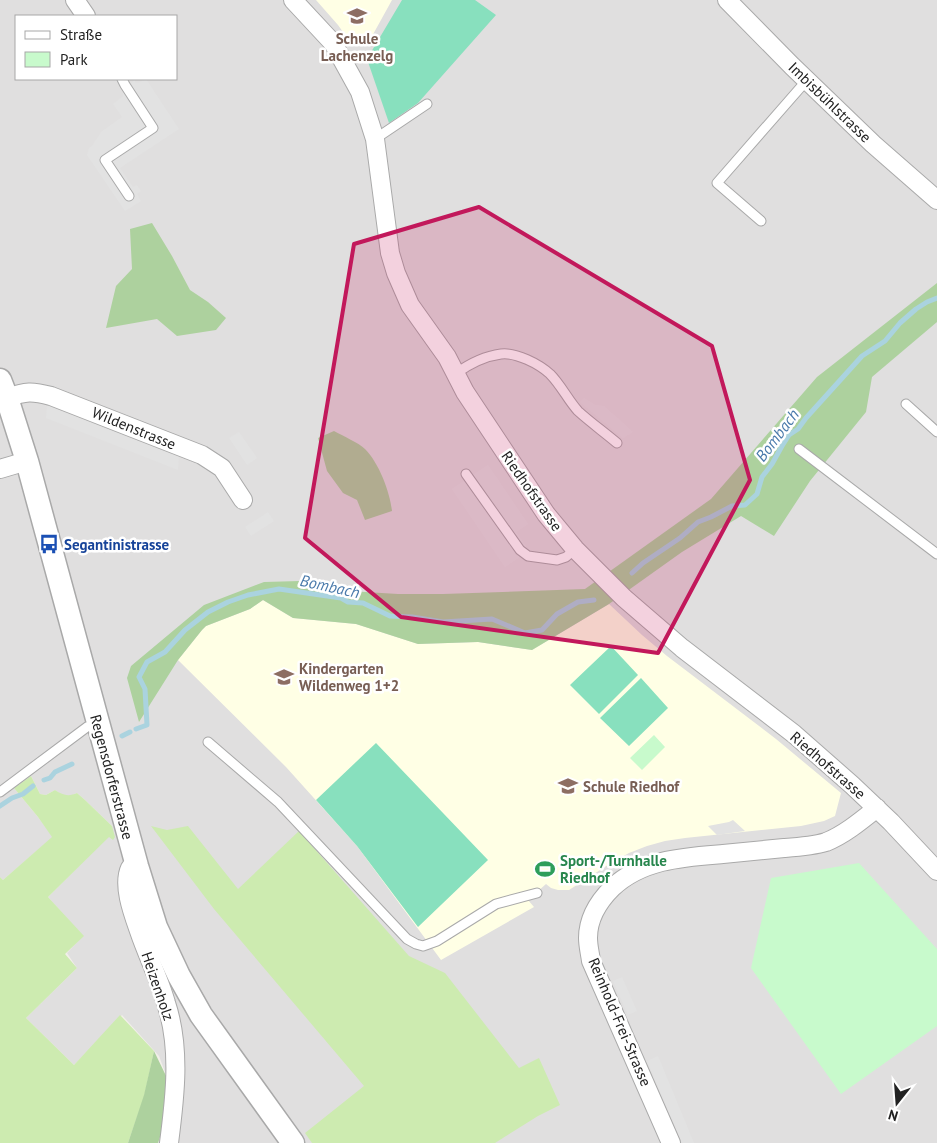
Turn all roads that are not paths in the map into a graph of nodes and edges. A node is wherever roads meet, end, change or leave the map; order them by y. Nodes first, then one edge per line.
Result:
1 (75, 0) edge
2 (293, 0) edge
3 (727, 0) edge
4 (85, 15) edge
5 (122, 80) edge
6 (807, 80) junction
7 (427, 104) dead end
8 (375, 139) junction
9 (129, 196) dead end
10 (937, 200) edge
11 (761, 222) dead end
12 (455, 374) junction
13 (3, 389) edge
14 (906, 404) dead end
15 (937, 432) edge
16 (617, 443) dead end
17 (799, 449) dead end
18 (26, 461) junction
19 (0, 469) edge
20 (466, 474) dead end
21 (243, 500) dead end
22 (575, 549) junction
23 (937, 554) edge
24 (98, 723) junction
25 (208, 742) dead end
26 (0, 792) edge
27 (877, 808) junction
28 (136, 866) junction
29 (937, 871) edge
30 (537, 893) dead end
31 (169, 1143) edge
32 (293, 1143) edge
33 (671, 1143) edge

1 - 4 street
2 - 8 street, Riedhofstrasse
3 - 6 street, Imbisbühlstrasse
5 - 9 lane
6 - 10 street, Imbisbühlstrasse
6 - 11 lane
7 - 8 lane
8 - 12 street, Riedhofstrasse
12 - 16 lane
12 - 22 street, Riedhofstrasse
13 - 18 street, Regensdorferstrasse
13 - 21 street, Wildenstrasse
14 - 15 lane
17 - 23 lane
18 - 19 street
18 - 24 street, Regensdorferstrasse
20 - 22 lane
22 - 27 street, Riedhofstrasse
24 - 26 lane
24 - 28 street, Regensdorferstrasse
25 - 30 lane
27 - 29 street, Riedhofstrasse
27 - 33 street, Reinhold-Frei-Strasse
28 - 31 street, Heizenholz
28 - 32 street, Regensdorferstrasse

